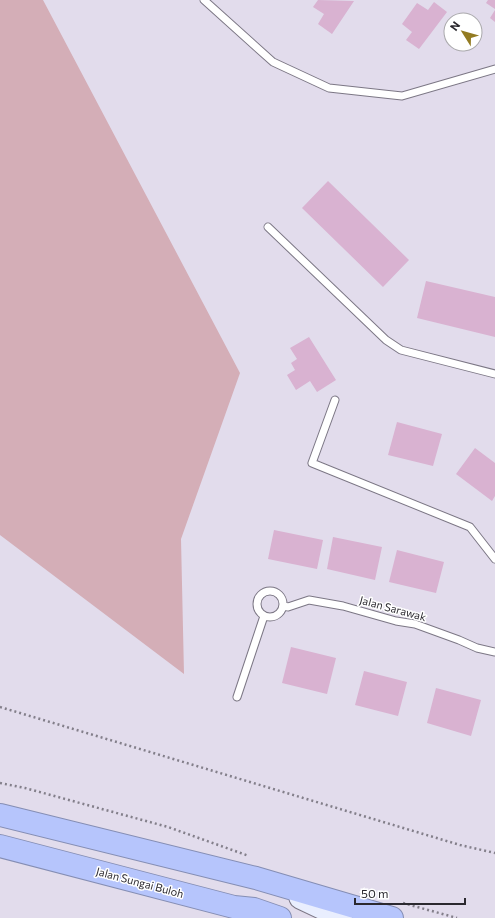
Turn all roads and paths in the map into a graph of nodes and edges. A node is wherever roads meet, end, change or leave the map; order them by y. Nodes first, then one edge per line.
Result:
1 (204, 0) edge
2 (495, 69) edge
3 (268, 227) dead end
4 (495, 374) edge
5 (335, 400) dead end
6 (495, 559) edge
7 (284, 606) junction
8 (264, 616) junction
9 (495, 652) edge
10 (237, 697) dead end
11 (0, 707) edge
12 (0, 783) edge
13 (0, 815) edge
14 (0, 846) edge
15 (495, 853) edge
16 (255, 868) junction
17 (394, 909) edge
18 (280, 918) edge
19 (342, 918) edge
20 (457, 918) edge

1 - 2 lane
3 - 4 lane
5 - 6 lane
7 - 8 lane
7 - 8 lane
7 - 9 lane, Jalan Sarawak
8 - 10 lane
11 - 15 path
12 - 16 path
13 - 16 highway
14 - 18 highway, Jalan Sungai Buloh
16 - 17 highway
16 - 19 main road
17 - 20 path

